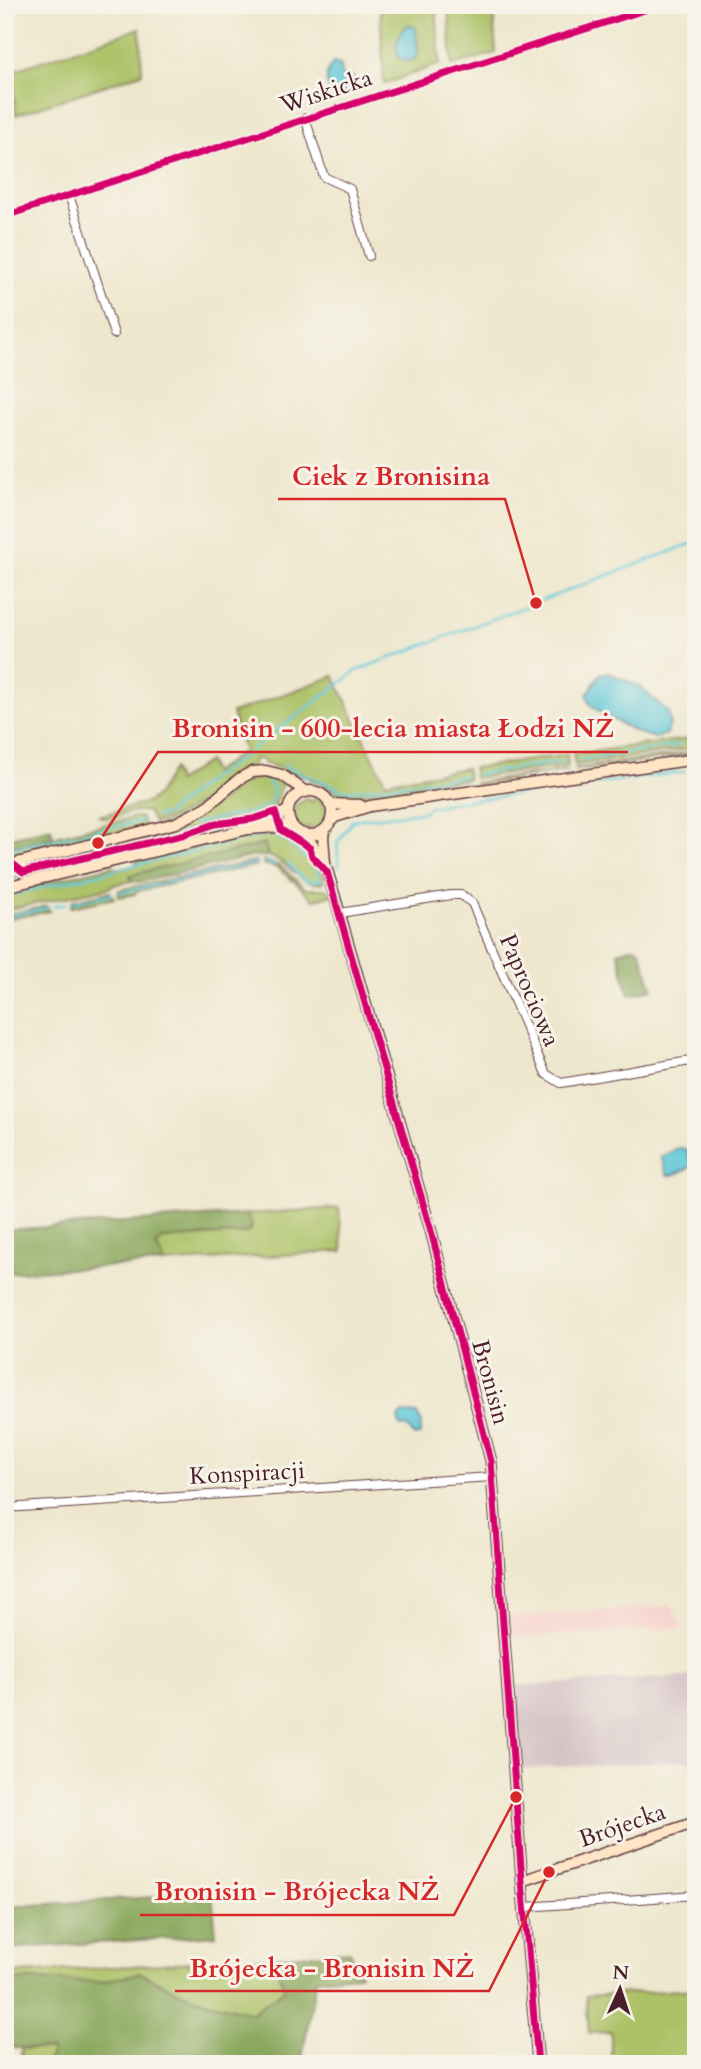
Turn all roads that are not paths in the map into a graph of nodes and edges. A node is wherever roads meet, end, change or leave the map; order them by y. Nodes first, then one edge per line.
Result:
1 (660, 5) edge
2 (305, 118) junction
3 (69, 195) junction
4 (5, 216) edge
5 (369, 256) dead end
6 (114, 334) dead end
7 (696, 760) edge
8 (275, 774) junction
9 (306, 792) junction
10 (329, 804) junction
11 (290, 806) junction
12 (370, 806) junction
13 (327, 825) junction
14 (292, 826) junction
15 (248, 829) junction
16 (306, 835) junction
17 (325, 863) junction
18 (5, 866) edge
19 (5, 887) edge
20 (340, 913) junction
21 (696, 1060) edge
22 (492, 1477) junction
23 (5, 1508) edge
24 (696, 1822) edge
25 (522, 1881) junction
26 (696, 1895) edge
27 (524, 1907) junction
28 (538, 2064) edge

1 - 2 street, Wiskicka
2 - 3 street, Wiskicka
2 - 5 street
3 - 4 street, Wiskicka
3 - 6 street
7 - 12 street
8 - 9 street
8 - 11 street
8 - 18 street
9 - 10 street
9 - 11 street
10 - 12 street
10 - 13 street
11 - 14 street
11 - 15 street
12 - 13 street
13 - 16 street
13 - 17 street, Bronisin
14 - 15 street
14 - 16 street
15 - 19 street
16 - 17 street, Bronisin
17 - 20 street, Bronisin
20 - 21 street, Paprociowa
20 - 22 street, Bronisin
22 - 23 street, Konspiracji
22 - 25 street, Bronisin
24 - 25 street, Brójecka
25 - 27 street, Bronisin
26 - 27 street
27 - 28 street, Bronisin

